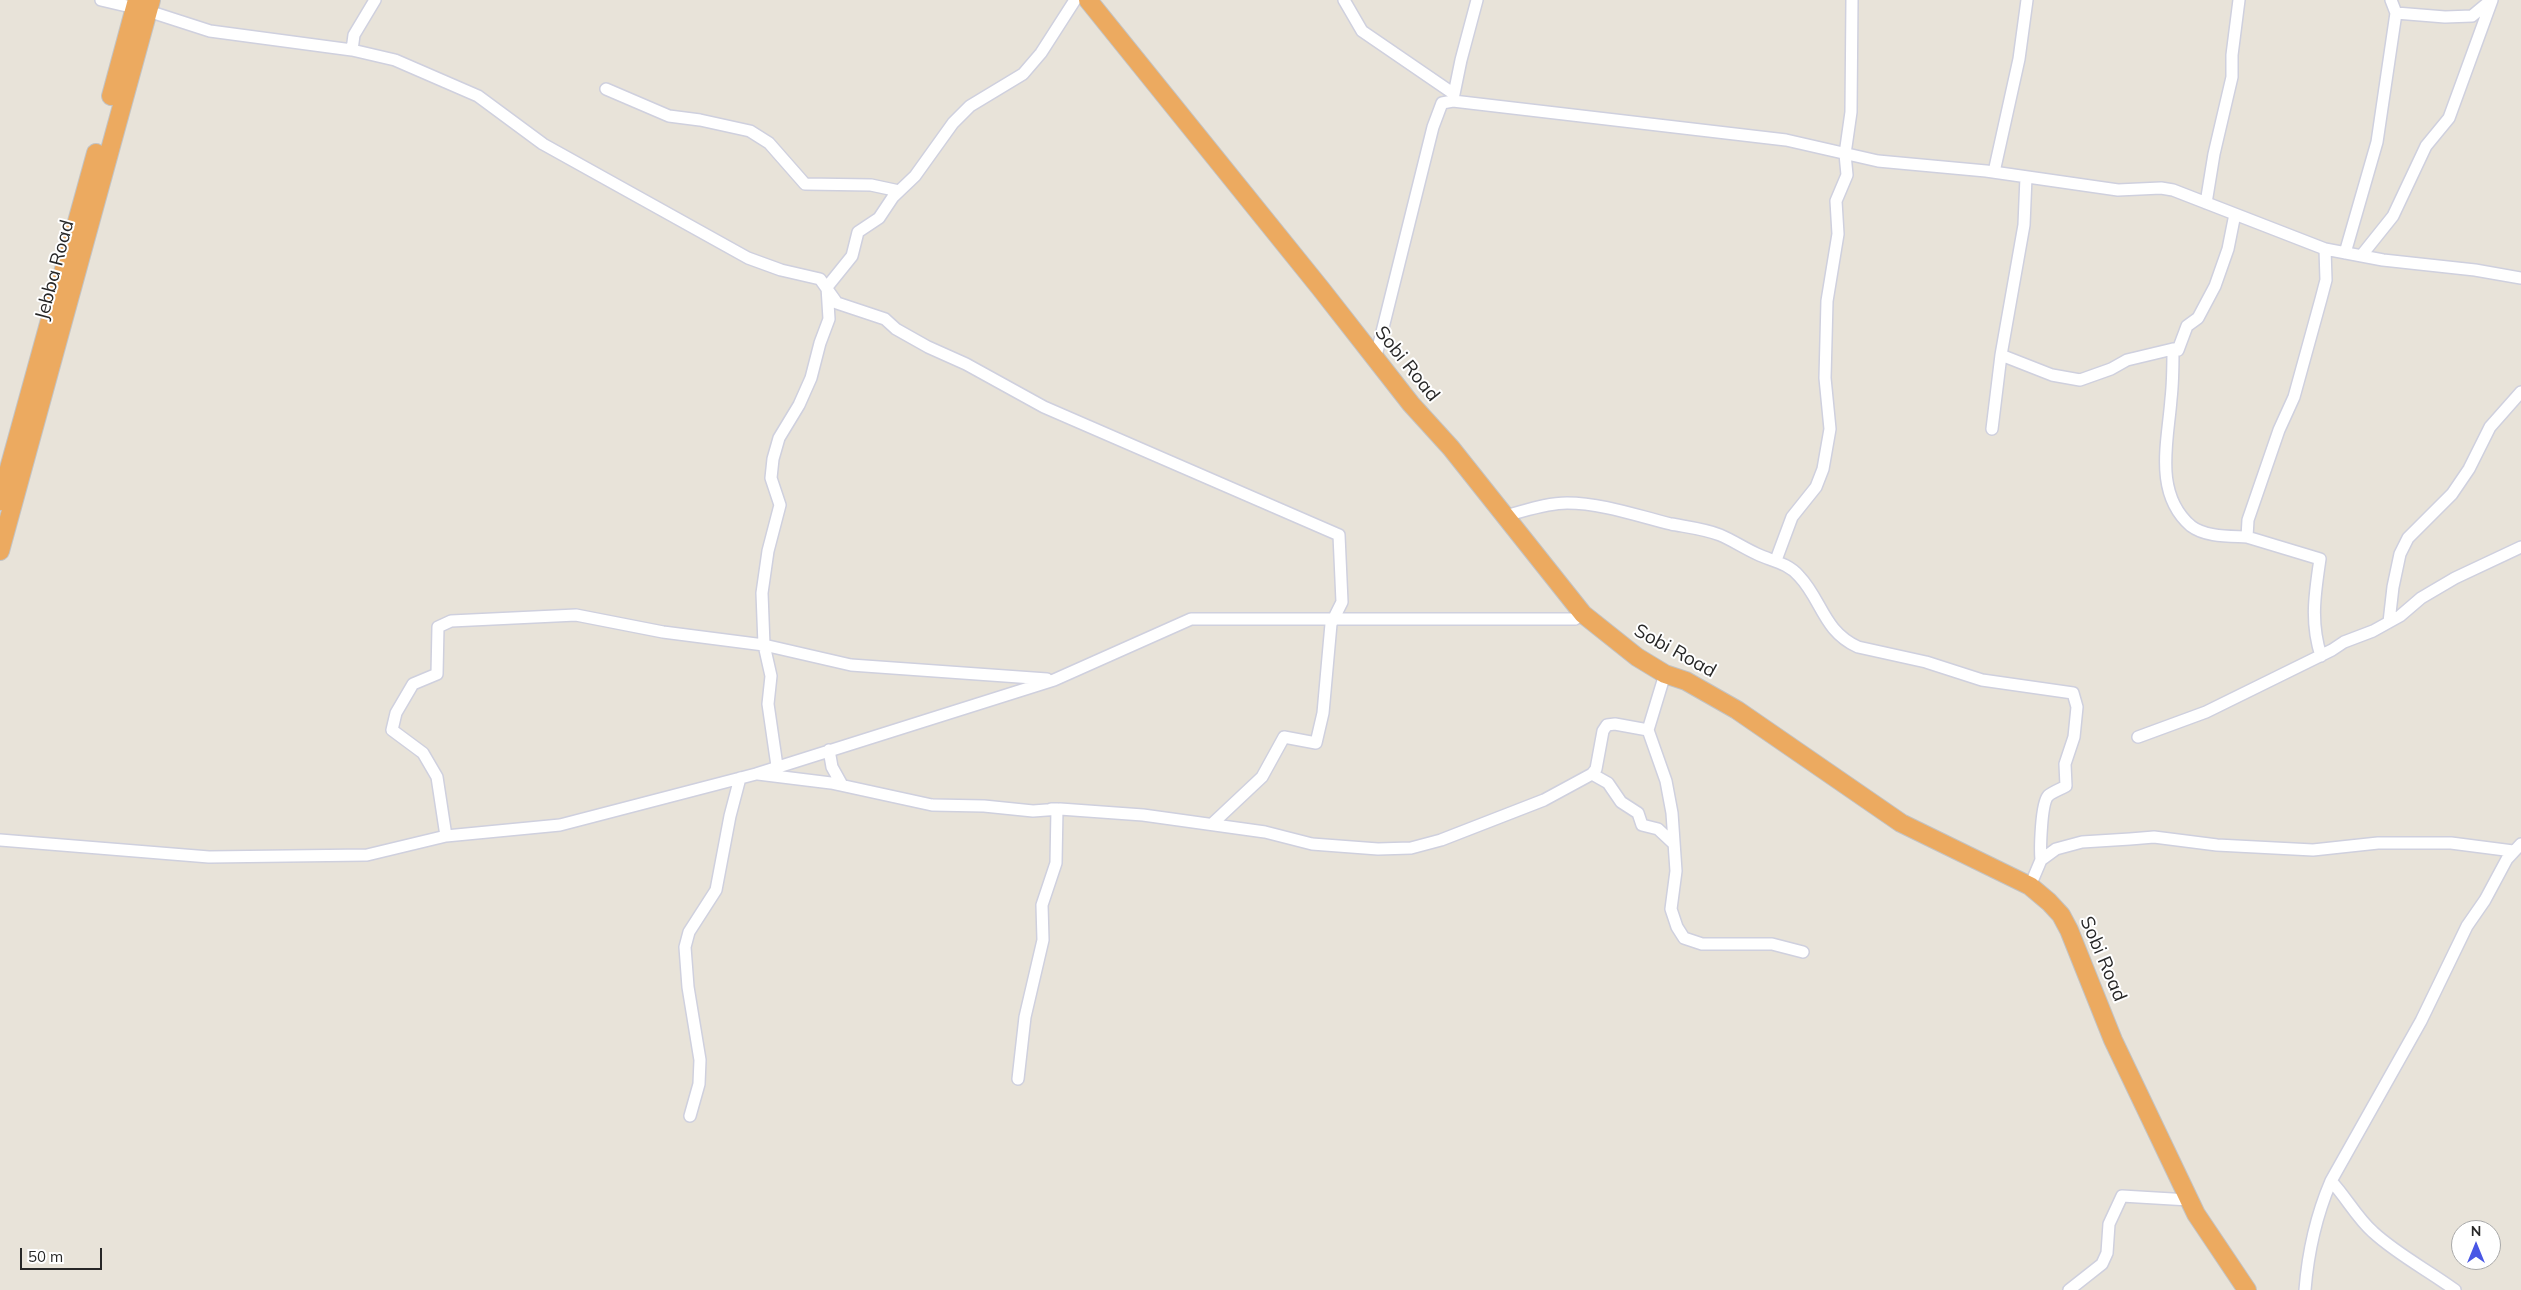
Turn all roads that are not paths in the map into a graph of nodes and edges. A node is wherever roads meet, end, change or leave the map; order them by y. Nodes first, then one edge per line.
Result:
1 (101, 0) edge
2 (375, 0) edge
3 (1074, 0) edge
4 (1344, 0) edge
5 (1477, 0) edge
6 (1852, 0) edge
7 (2027, 0) edge
8 (2239, 0) edge
9 (2391, 0) edge
10 (1092, 2) edge
11 (142, 5) edge
12 (2396, 13) junction
13 (352, 50) junction
14 (606, 88) dead end
15 (1454, 97) junction
16 (1845, 154) junction
17 (1994, 172) junction
18 (2026, 178) junction
19 (899, 191) junction
20 (2206, 203) junction
21 (2236, 214) junction
22 (2325, 248) junction
23 (2345, 253) junction
24 (2361, 256) junction
25 (2521, 278) edge
26 (827, 287) junction
27 (2173, 349) junction
28 (2001, 355) junction
29 (1375, 360) junction
30 (2521, 392) edge
31 (1992, 429) dead end
32 (0, 501) edge
33 (1504, 516) junction
34 (2247, 537) junction
35 (2521, 547) edge
36 (0, 550) edge
37 (1776, 560) junction
38 (1583, 614) junction
39 (1336, 618) junction
40 (2388, 622) junction
41 (764, 646) junction
42 (2321, 656) junction
43 (1665, 674) junction
44 (1054, 680) junction
45 (1648, 730) junction
46 (2138, 737) dead end
47 (829, 750) junction
48 (777, 766) junction
49 (756, 774) junction
50 (1592, 774) junction
51 (740, 778) junction
52 (842, 785) junction
53 (1057, 809) junction
54 (1212, 824) junction
55 (446, 836) junction
56 (0, 840) edge
57 (1674, 844) junction
58 (2517, 848) edge
59 (2041, 860) junction
60 (2030, 886) junction
61 (1803, 952) dead end
62 (1018, 1079) dead end
63 (690, 1116) dead end
64 (2331, 1181) junction
65 (2189, 1200) junction
66 (2069, 1290) edge
67 (2247, 1290) edge
68 (2305, 1290) edge
69 (2455, 1290) edge

1 - 11 street
2 - 13 street
3 - 19 street
4 - 15 street
5 - 15 street
6 - 16 street
7 - 17 street
8 - 20 street
9 - 12 street
10 - 29 highway, Sobi Road
11 - 13 street
11 - 32 highway
11 - 36 highway, Jebba Road
12 - 23 street
12 - 24 street
13 - 26 street
14 - 19 street
15 - 16 street
15 - 29 street
16 - 17 street
16 - 37 street
17 - 18 street
18 - 20 street
18 - 28 street
19 - 26 street
20 - 21 street
21 - 22 street
21 - 27 street
22 - 23 street
22 - 34 street
23 - 24 street
24 - 25 street
26 - 39 street
26 - 41 street
27 - 28 street
27 - 34 street
28 - 31 street
29 - 33 highway, Sobi Road
30 - 40 street
33 - 37 street
33 - 38 highway, Sobi Road
34 - 42 street
35 - 40 street
37 - 59 street
38 - 39 street
38 - 43 highway, Sobi Road
39 - 44 street
39 - 54 street
40 - 42 street
41 - 44 street
41 - 48 street
41 - 55 street
42 - 46 street
43 - 45 street
43 - 60 highway, Sobi Road
44 - 47 street
45 - 50 street
45 - 57 street
47 - 48 street
47 - 52 street
48 - 49 street
49 - 51 street
49 - 52 street
50 - 54 street
50 - 57 street
51 - 55 street
51 - 63 street
52 - 53 street
53 - 54 street
53 - 62 street
55 - 56 street
57 - 61 street
58 - 59 street
58 - 64 street
59 - 60 street
60 - 65 highway, Sobi Road
64 - 68 street
64 - 69 street
65 - 66 street
65 - 67 highway, Sobi Road

